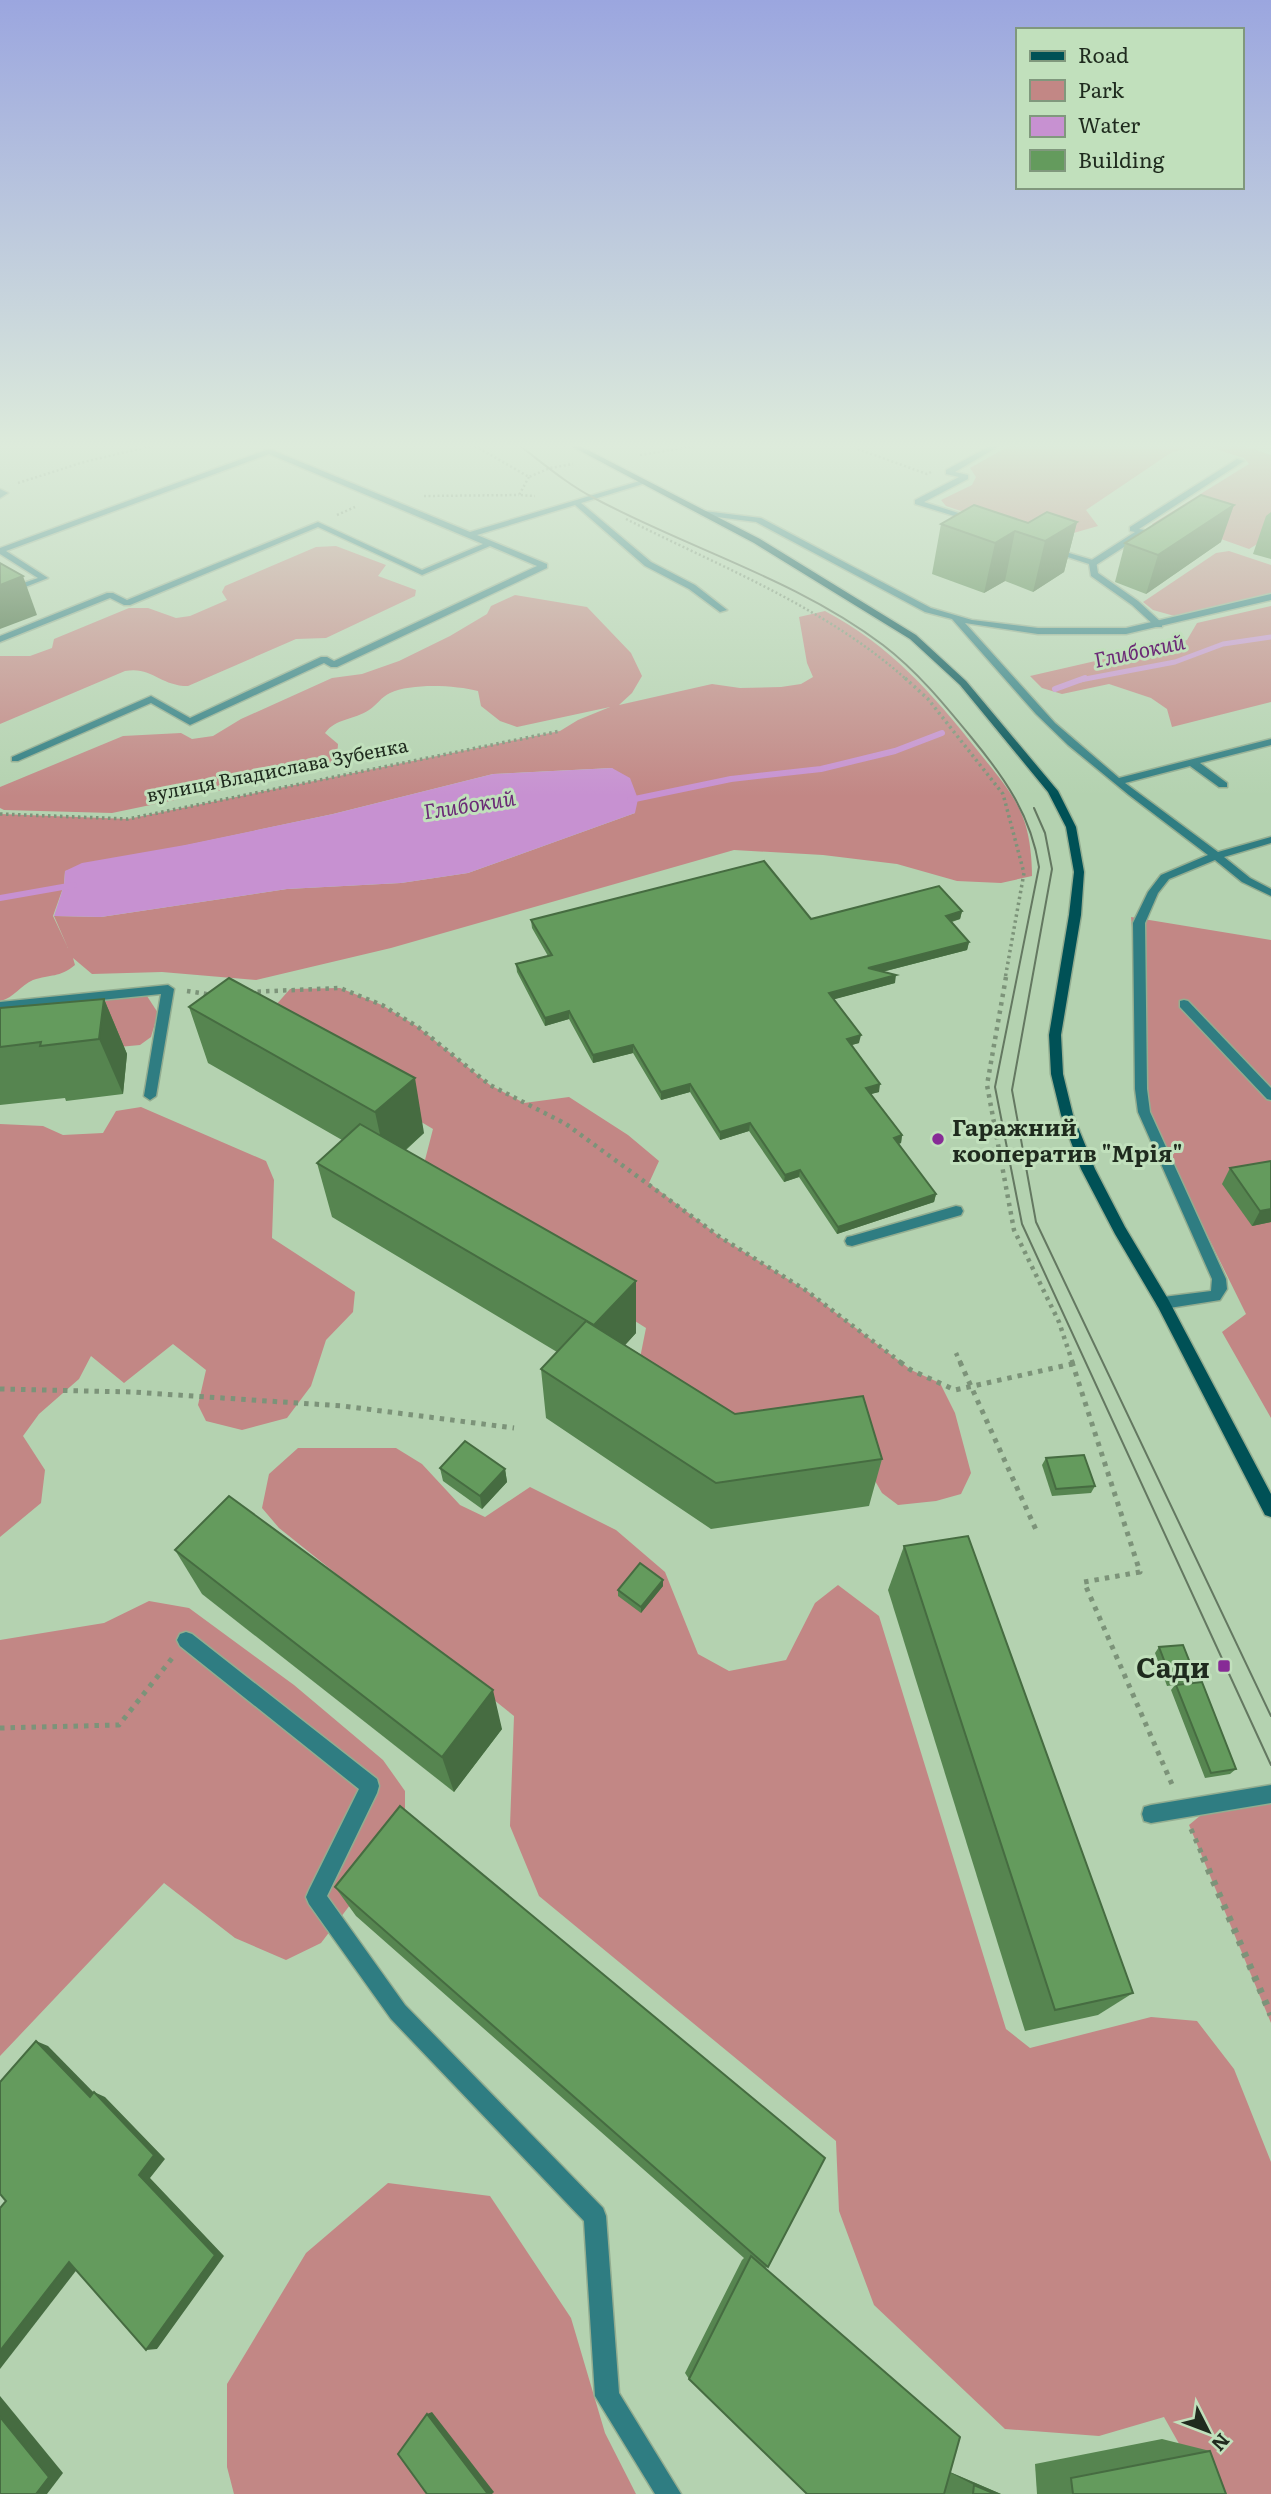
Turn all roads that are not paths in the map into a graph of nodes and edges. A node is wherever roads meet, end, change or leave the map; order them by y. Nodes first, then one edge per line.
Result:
1 (19, 562) edge
2 (225, 562) edge
3 (399, 562) edge
4 (447, 562) edge
5 (535, 562) edge
6 (646, 562) edge
7 (792, 562) edge
8 (838, 562) edge
9 (1093, 563) edge
10 (0, 594) edge
11 (1271, 597) edge
12 (723, 610) dead end
13 (954, 617) junction
14 (1159, 625) junction
15 (0, 639) edge
16 (1271, 742) edge
17 (15, 759) dead end
18 (1193, 763) junction
19 (1120, 781) junction
20 (1223, 785) dead end
21 (1271, 840) edge
22 (1216, 856) junction
23 (1271, 893) edge
24 (1184, 1004) dead end
25 (0, 1006) edge
26 (150, 1096) dead end
27 (1271, 1096) edge
28 (956, 1211) dead end
29 (852, 1241) dead end
30 (1163, 1303) junction
31 (1271, 1510) edge
32 (186, 1640) road end
33 (1271, 1794) edge
34 (1151, 1814) dead end
35 (669, 2494) edge

1 - 10 street
2 - 15 street
3 - 4 street
5 - 17 street
6 - 12 street
7 - 30 main road
8 - 13 street
9 - 14 street
11 - 14 street
13 - 14 street
13 - 19 street
16 - 18 street
18 - 19 street
18 - 20 street
19 - 22 street
21 - 22 street
22 - 23 street
22 - 30 street
24 - 27 street
25 - 26 street
28 - 29 street
30 - 31 main road
32 - 35 street
33 - 34 street

